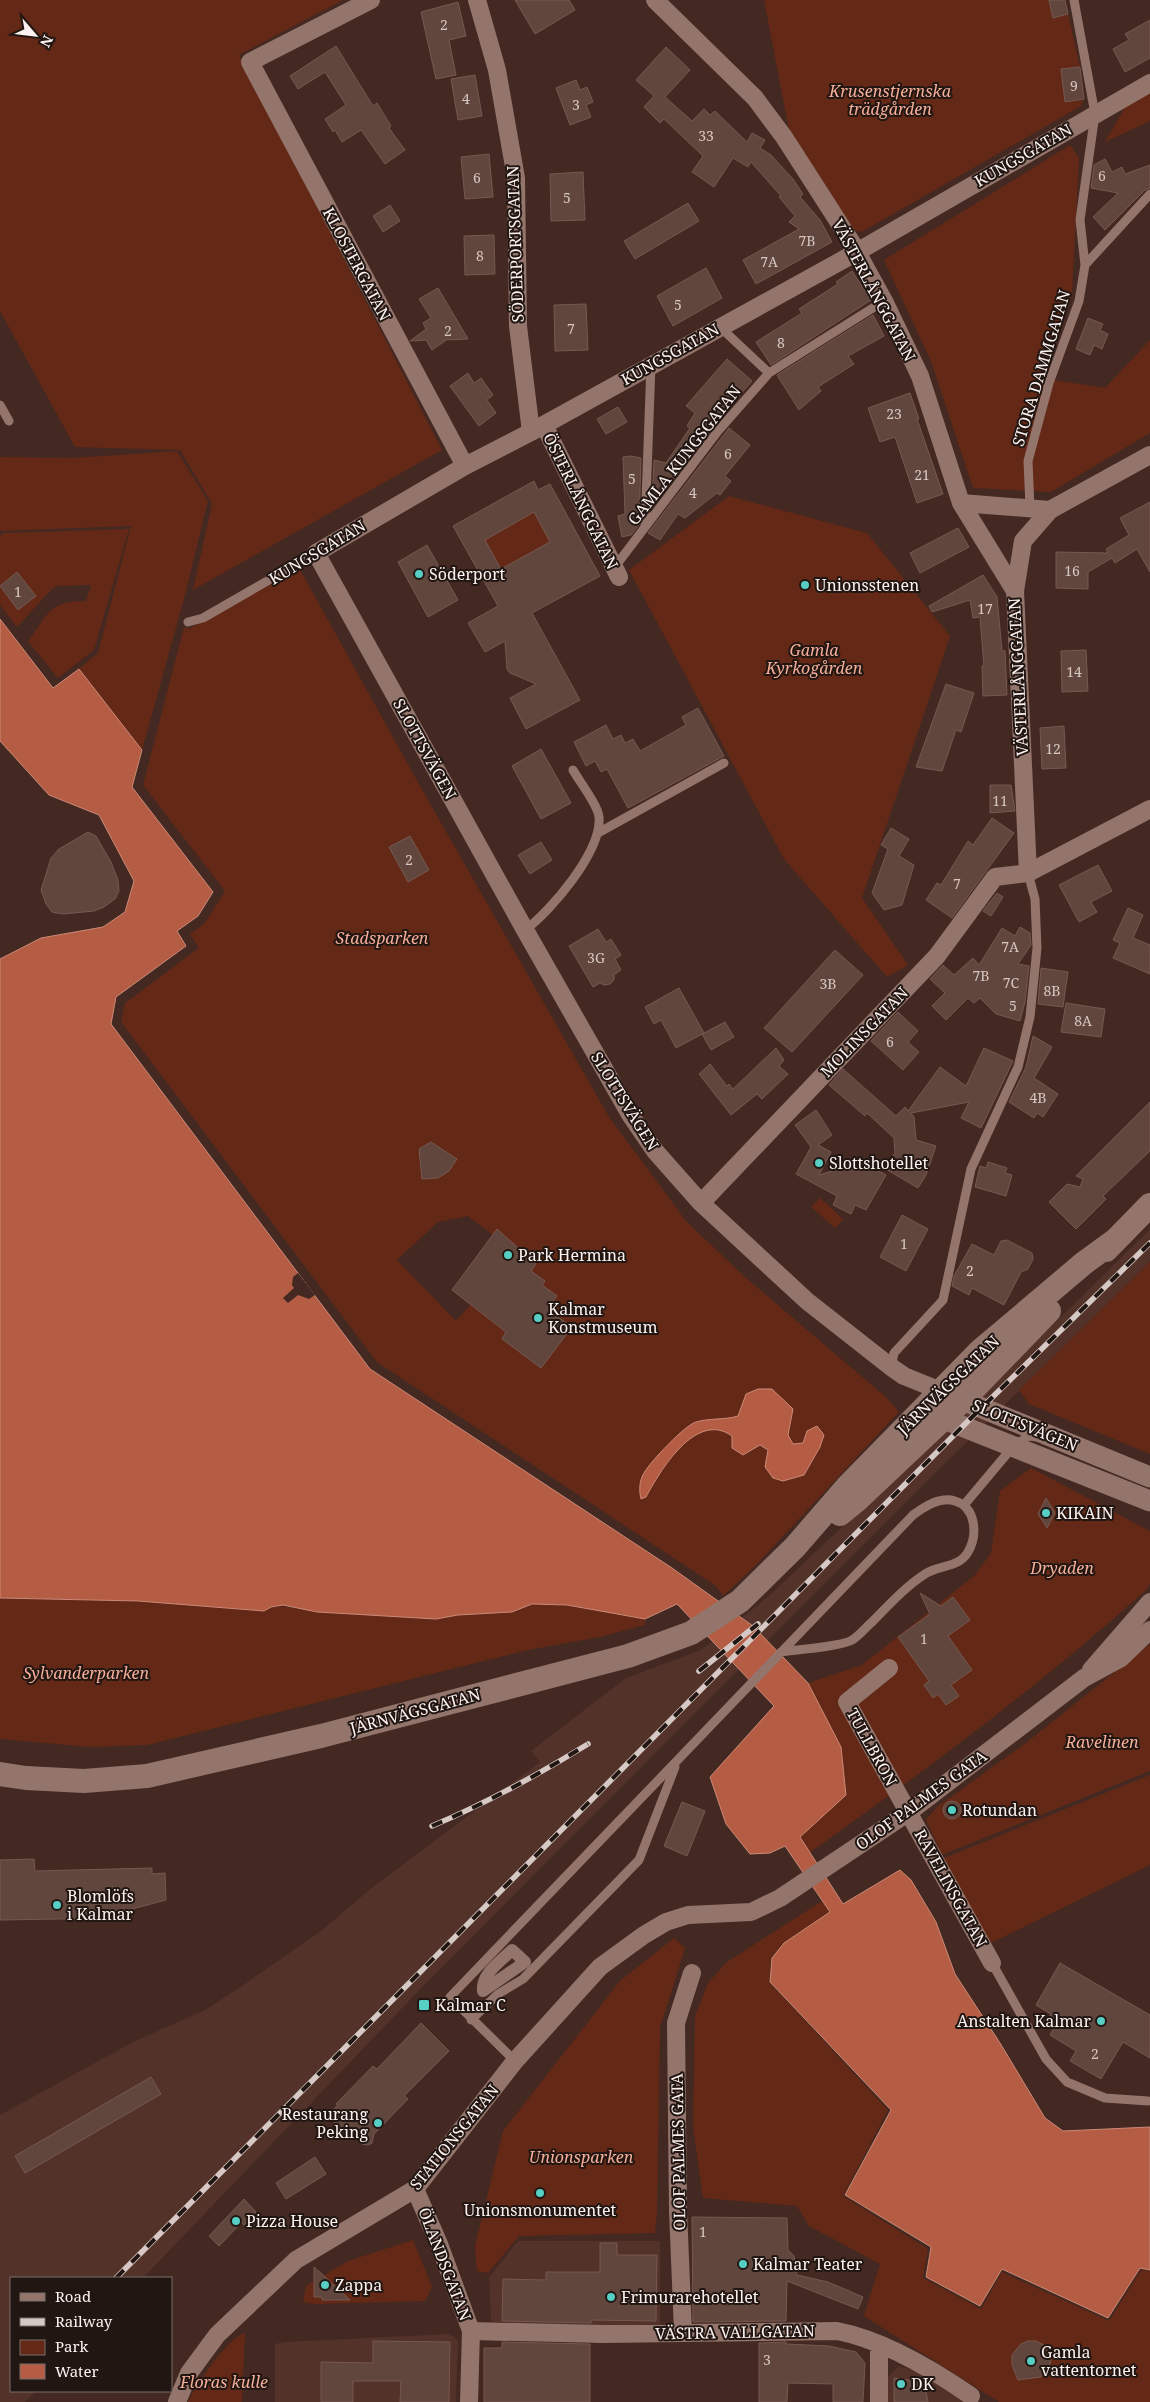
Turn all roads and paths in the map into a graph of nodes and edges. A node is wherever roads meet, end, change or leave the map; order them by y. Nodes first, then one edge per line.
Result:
1 (371, 0) edge
2 (477, 0) edge
3 (655, 0) edge
4 (1074, 0) edge
5 (1150, 83) edge
6 (1095, 114) junction
7 (1150, 194) edge
8 (857, 252) junction
9 (1085, 266) junction
10 (884, 301) junction
11 (720, 326) junction
12 (651, 364) junction
13 (769, 374) junction
14 (0, 405) edge
15 (9, 421) dead end
16 (537, 429) junction
17 (1150, 455) edge
18 (465, 466) junction
19 (961, 503) junction
20 (1030, 508) junction
21 (1050, 510) junction
22 (645, 527) junction
23 (316, 552) junction
24 (616, 573) joint
25 (1014, 591) junction
26 (188, 622) dead end
27 (724, 764) dead end
28 (573, 770) dead end
29 (1150, 809) edge
30 (598, 833) junction
31 (1028, 873) junction
32 (525, 930) junction
33 (701, 1204) junction
34 (1150, 1204) edge
35 (1117, 1238) junction
36 (891, 1367) junction
37 (941, 1390) junction
38 (963, 1400) junction
39 (932, 1414) junction
40 (1053, 1437) junction
41 (1016, 1446) junction
42 (1150, 1477) edge
43 (1150, 1501) edge
44 (964, 1505) junction
45 (1150, 1602) edge
46 (1150, 1630) edge
47 (781, 1652) junction
48 (889, 1668) dead end
49 (1084, 1678) junction
50 (677, 1762) junction
51 (0, 1774) edge
52 (909, 1812) junction
53 (751, 1912) joint
54 (992, 1963) joint
55 (692, 1973) dead end
56 (471, 2020) junction
57 (515, 2061) junction
58 (1148, 2101) dead end
59 (415, 2189) junction
60 (683, 2332) junction
61 (470, 2335) junction
62 (879, 2345) junction
63 (976, 2399) edge
64 (178, 2402) edge
65 (469, 2402) edge
66 (879, 2402) edge

1 - 18 street, KLOSTERGATAN
2 - 16 street, SÖDERPORTSGATAN
3 - 8 street, VÄSTERLÅNGGATAN
4 - 6 lane, STORA DAMMGATAN
5 - 6 street, KUNGSGATAN
6 - 8 street, KUNGSGATAN
6 - 9 lane, STORA DAMMGATAN
7 - 9 lane
8 - 10 street, VÄSTERLÅNGGATAN
8 - 11 street, KUNGSGATAN
9 - 20 lane, STORA DAMMGATAN
10 - 13 lane, GAMLA KUNGSGATAN
10 - 19 street, VÄSTERLÅNGGATAN
11 - 12 street, KUNGSGATAN
11 - 13 lane
12 - 16 street, KUNGSGATAN
12 - 22 lane
13 - 22 lane, GAMLA KUNGSGATAN
14 - 15 lane
16 - 18 street, KUNGSGATAN
16 - 24 street, ÖSTERLÅNGGATAN
17 - 21 street
18 - 23 street, KUNGSGATAN
19 - 20 street
19 - 25 street, VÄSTERLÅNGGATAN
20 - 21 street
21 - 25 street
22 - 24 lane, GAMLA KUNGSGATAN
23 - 26 lane, KUNGSGATAN
23 - 32 street, SLOTTSVÄGEN
25 - 31 street, VÄSTERLÅNGGATAN
27 - 30 lane
28 - 30 lane
29 - 31 street
30 - 32 lane
31 - 33 street, MOLINSGATAN
31 - 36 lane, VÄSTERLÅNGGATAN
32 - 33 street, SLOTTSVÄGEN
33 - 36 street, SLOTTSVÄGEN
34 - 35 main road, JÄRNVÄGSGATAN
35 - 37 main road, JÄRNVÄGSGATAN
35 - 38 main road, JÄRNVÄGSGATAN
36 - 37 street, SLOTTSVÄGEN
37 - 38 street, SLOTTSVÄGEN
37 - 39 main road, JÄRNVÄGSGATAN
38 - 39 main road, JÄRNVÄGSGATAN
38 - 40 street, SLOTTSVÄGEN
39 - 41 street, SLOTTSVÄGEN
39 - 51 main road, JÄRNVÄGSGATAN
40 - 41 lane
40 - 42 street, SLOTTSVÄGEN
41 - 43 street, SLOTTSVÄGEN
41 - 44 lane
44 - 47 lane
44 - 47 lane
45 - 49 street, OLOF PALMES GATA
46 - 49 street, OLOF PALMES GATA
47 - 50 lane
48 - 52 street, TULLBRON
49 - 52 street, OLOF PALMES GATA
50 - 56 lane
50 - 56 lane
52 - 53 street, OLOF PALMES GATA
52 - 54 street, RAVELINSGATAN
53 - 57 street, STATIONSGATAN
54 - 58 lane
55 - 60 street, OLOF PALMES GATA
56 - 57 lane
57 - 59 street, STATIONSGATAN
59 - 61 street, ÖLANDSGATAN
59 - 64 street, STATIONSGATAN
60 - 61 street, VÄSTRA VALLGATAN
60 - 62 street, VÄSTRA VALLGATAN
61 - 65 street
62 - 63 street, VÄSTRA VALLGATAN
62 - 66 street

